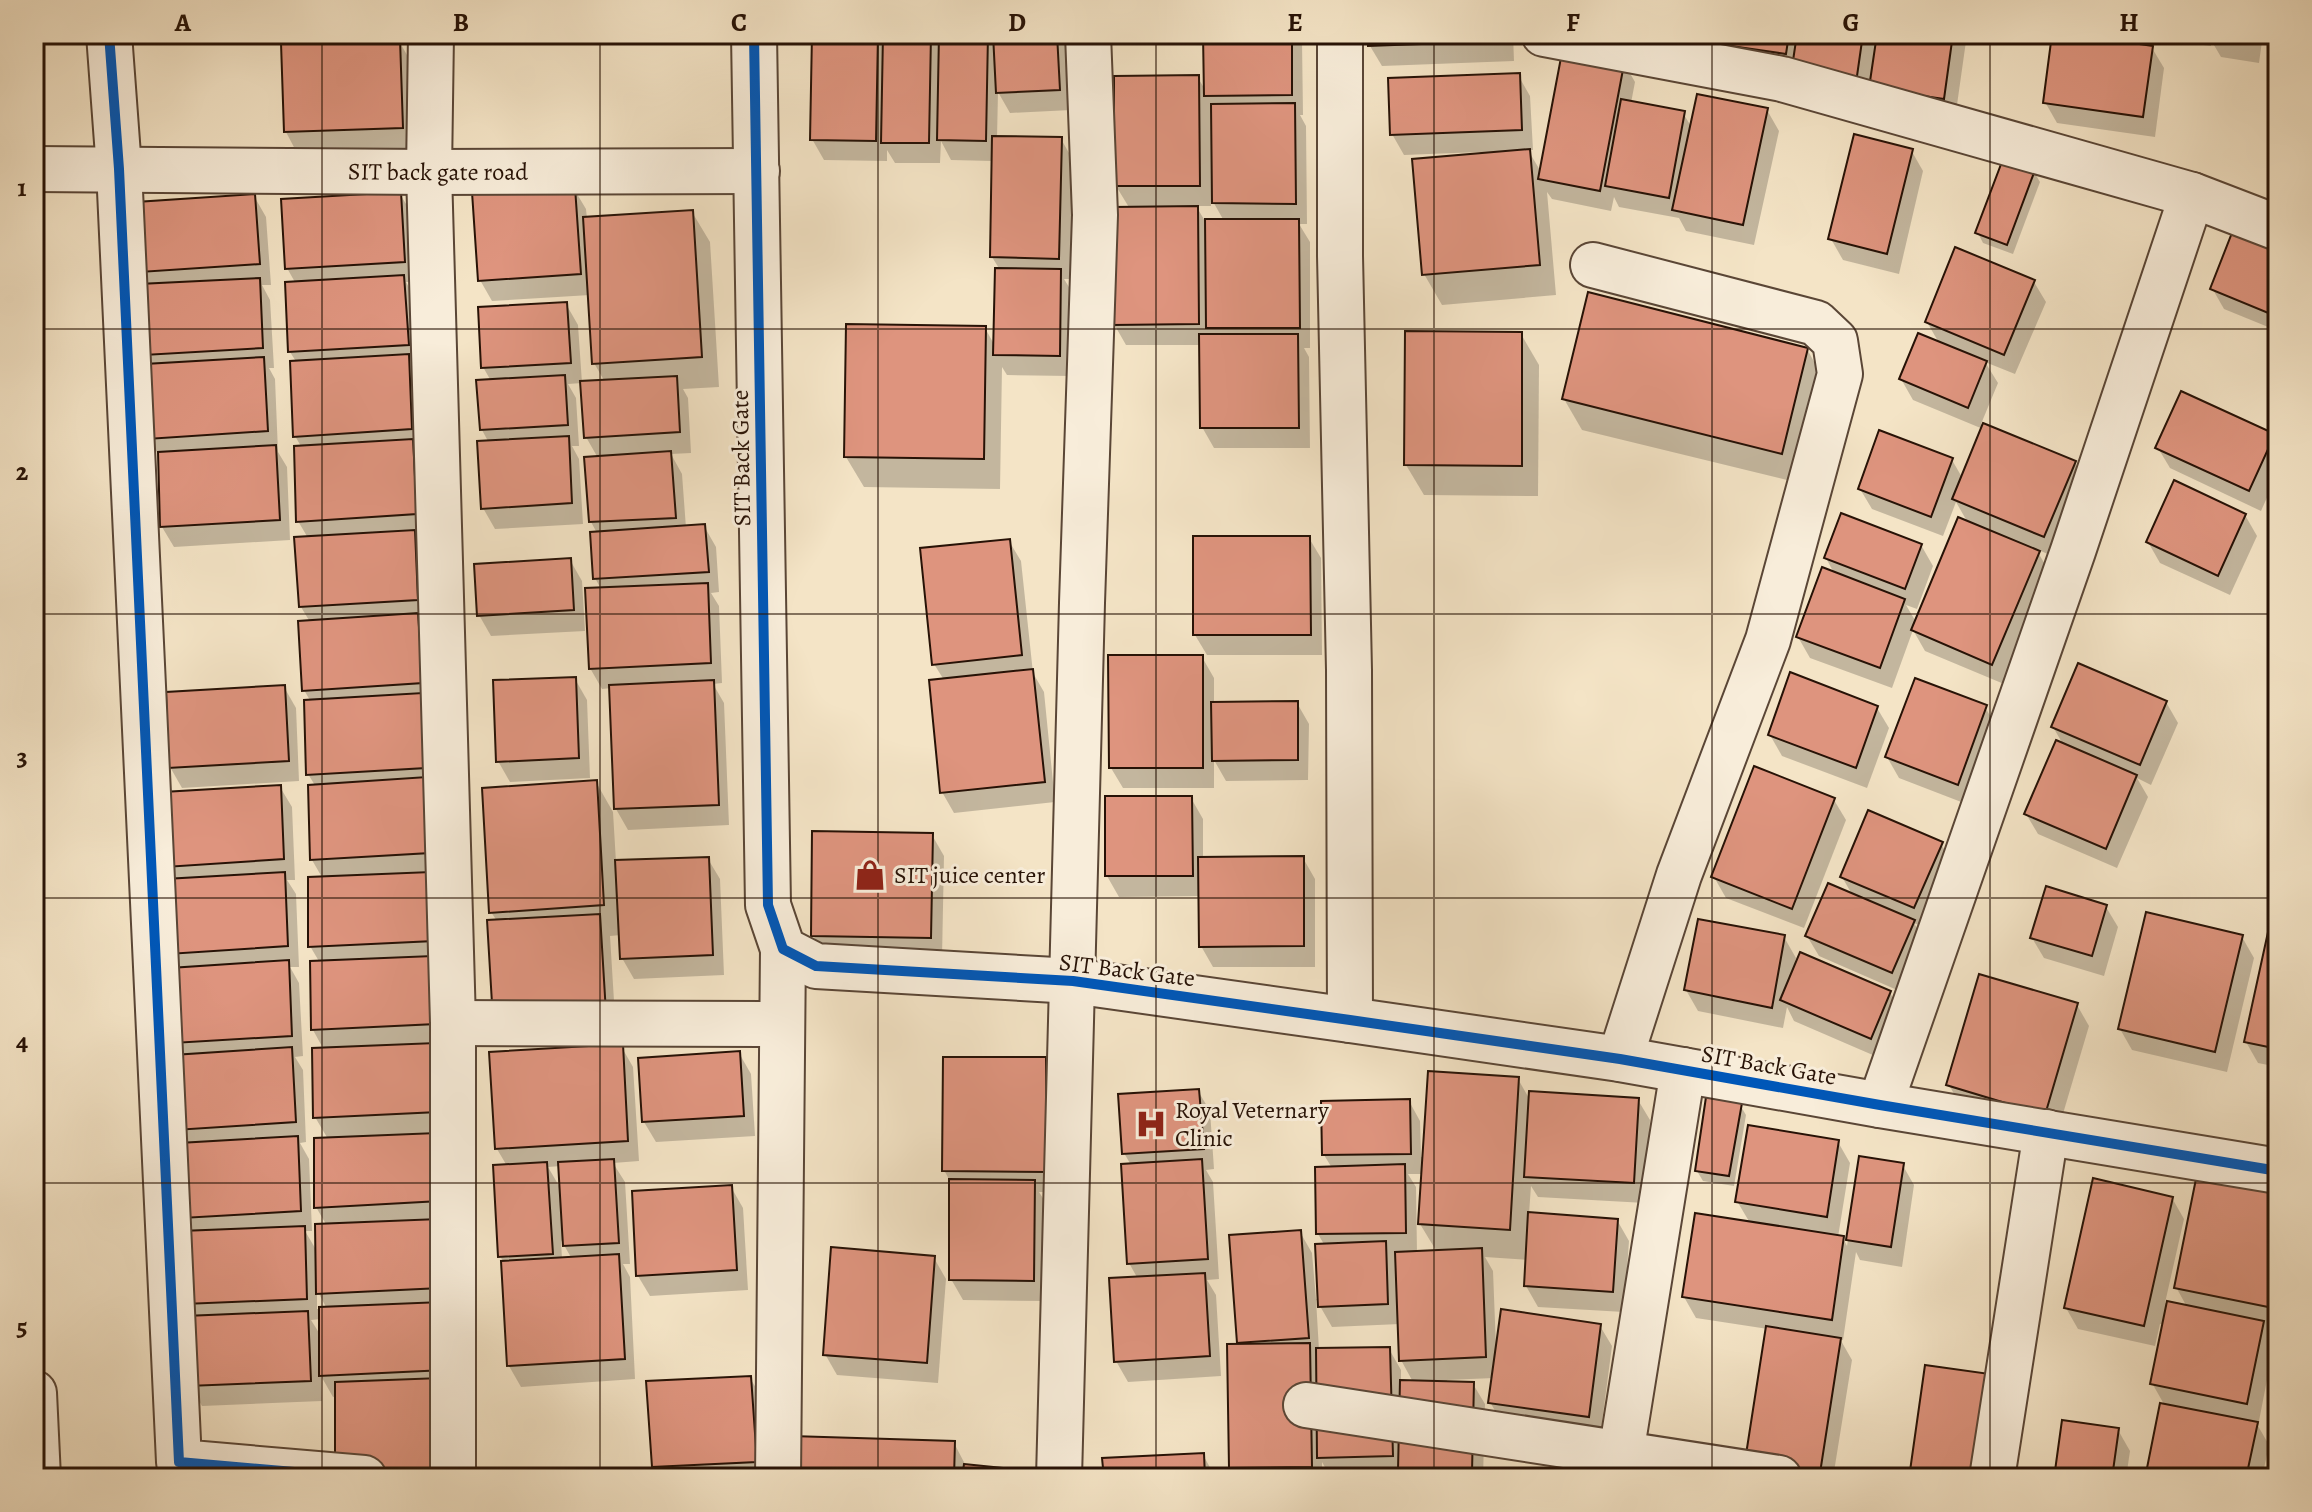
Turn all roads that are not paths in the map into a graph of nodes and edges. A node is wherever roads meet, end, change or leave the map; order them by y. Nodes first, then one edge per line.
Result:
1 (109, 34) edge
2 (431, 34) edge
3 (754, 34) edge
4 (1088, 34) edge
5 (1340, 34) edge
6 (1544, 34) edge
7 (34, 169) edge
8 (119, 169) junction
9 (757, 171) junction
10 (429, 172) junction
11 (2192, 195) junction
12 (2278, 228) edge
13 (1593, 265) dead end
14 (783, 949) junction
15 (1073, 981) junction
16 (1350, 1020) junction
17 (453, 1023) junction
18 (782, 1024) junction
19 (1620, 1059) junction
20 (1683, 1070) junction
21 (1880, 1105) junction
22 (2046, 1132) junction
23 (2278, 1171) edge
24 (34, 1393) edge
25 (1306, 1405) dead end
26 (1621, 1454) junction
27 (38, 1478) edge
28 (364, 1478) edge
29 (453, 1478) edge
30 (778, 1478) edge
31 (1059, 1478) edge
32 (1779, 1478) edge
33 (1992, 1478) edge

1 - 8 street
2 - 10 street
3 - 9 street, SIT Back Gate
4 - 15 street
5 - 16 street
6 - 11 street
7 - 8 street, SIT back gate road
8 - 10 street, SIT back gate road
8 - 28 street
9 - 10 street, SIT back gate road
9 - 14 street, SIT Back Gate
10 - 17 street
11 - 12 street
11 - 21 street
13 - 19 street
14 - 15 street, SIT Back Gate
14 - 18 street
15 - 16 street, SIT Back Gate
15 - 31 street
16 - 19 street, SIT Back Gate
17 - 18 street
17 - 29 street
18 - 30 street
19 - 20 street, SIT Back Gate
20 - 21 street, SIT Back Gate
20 - 26 street
21 - 22 street, SIT Back Gate
22 - 23 street, SIT Back Gate
22 - 33 street
24 - 27 street
25 - 26 street
26 - 32 street

